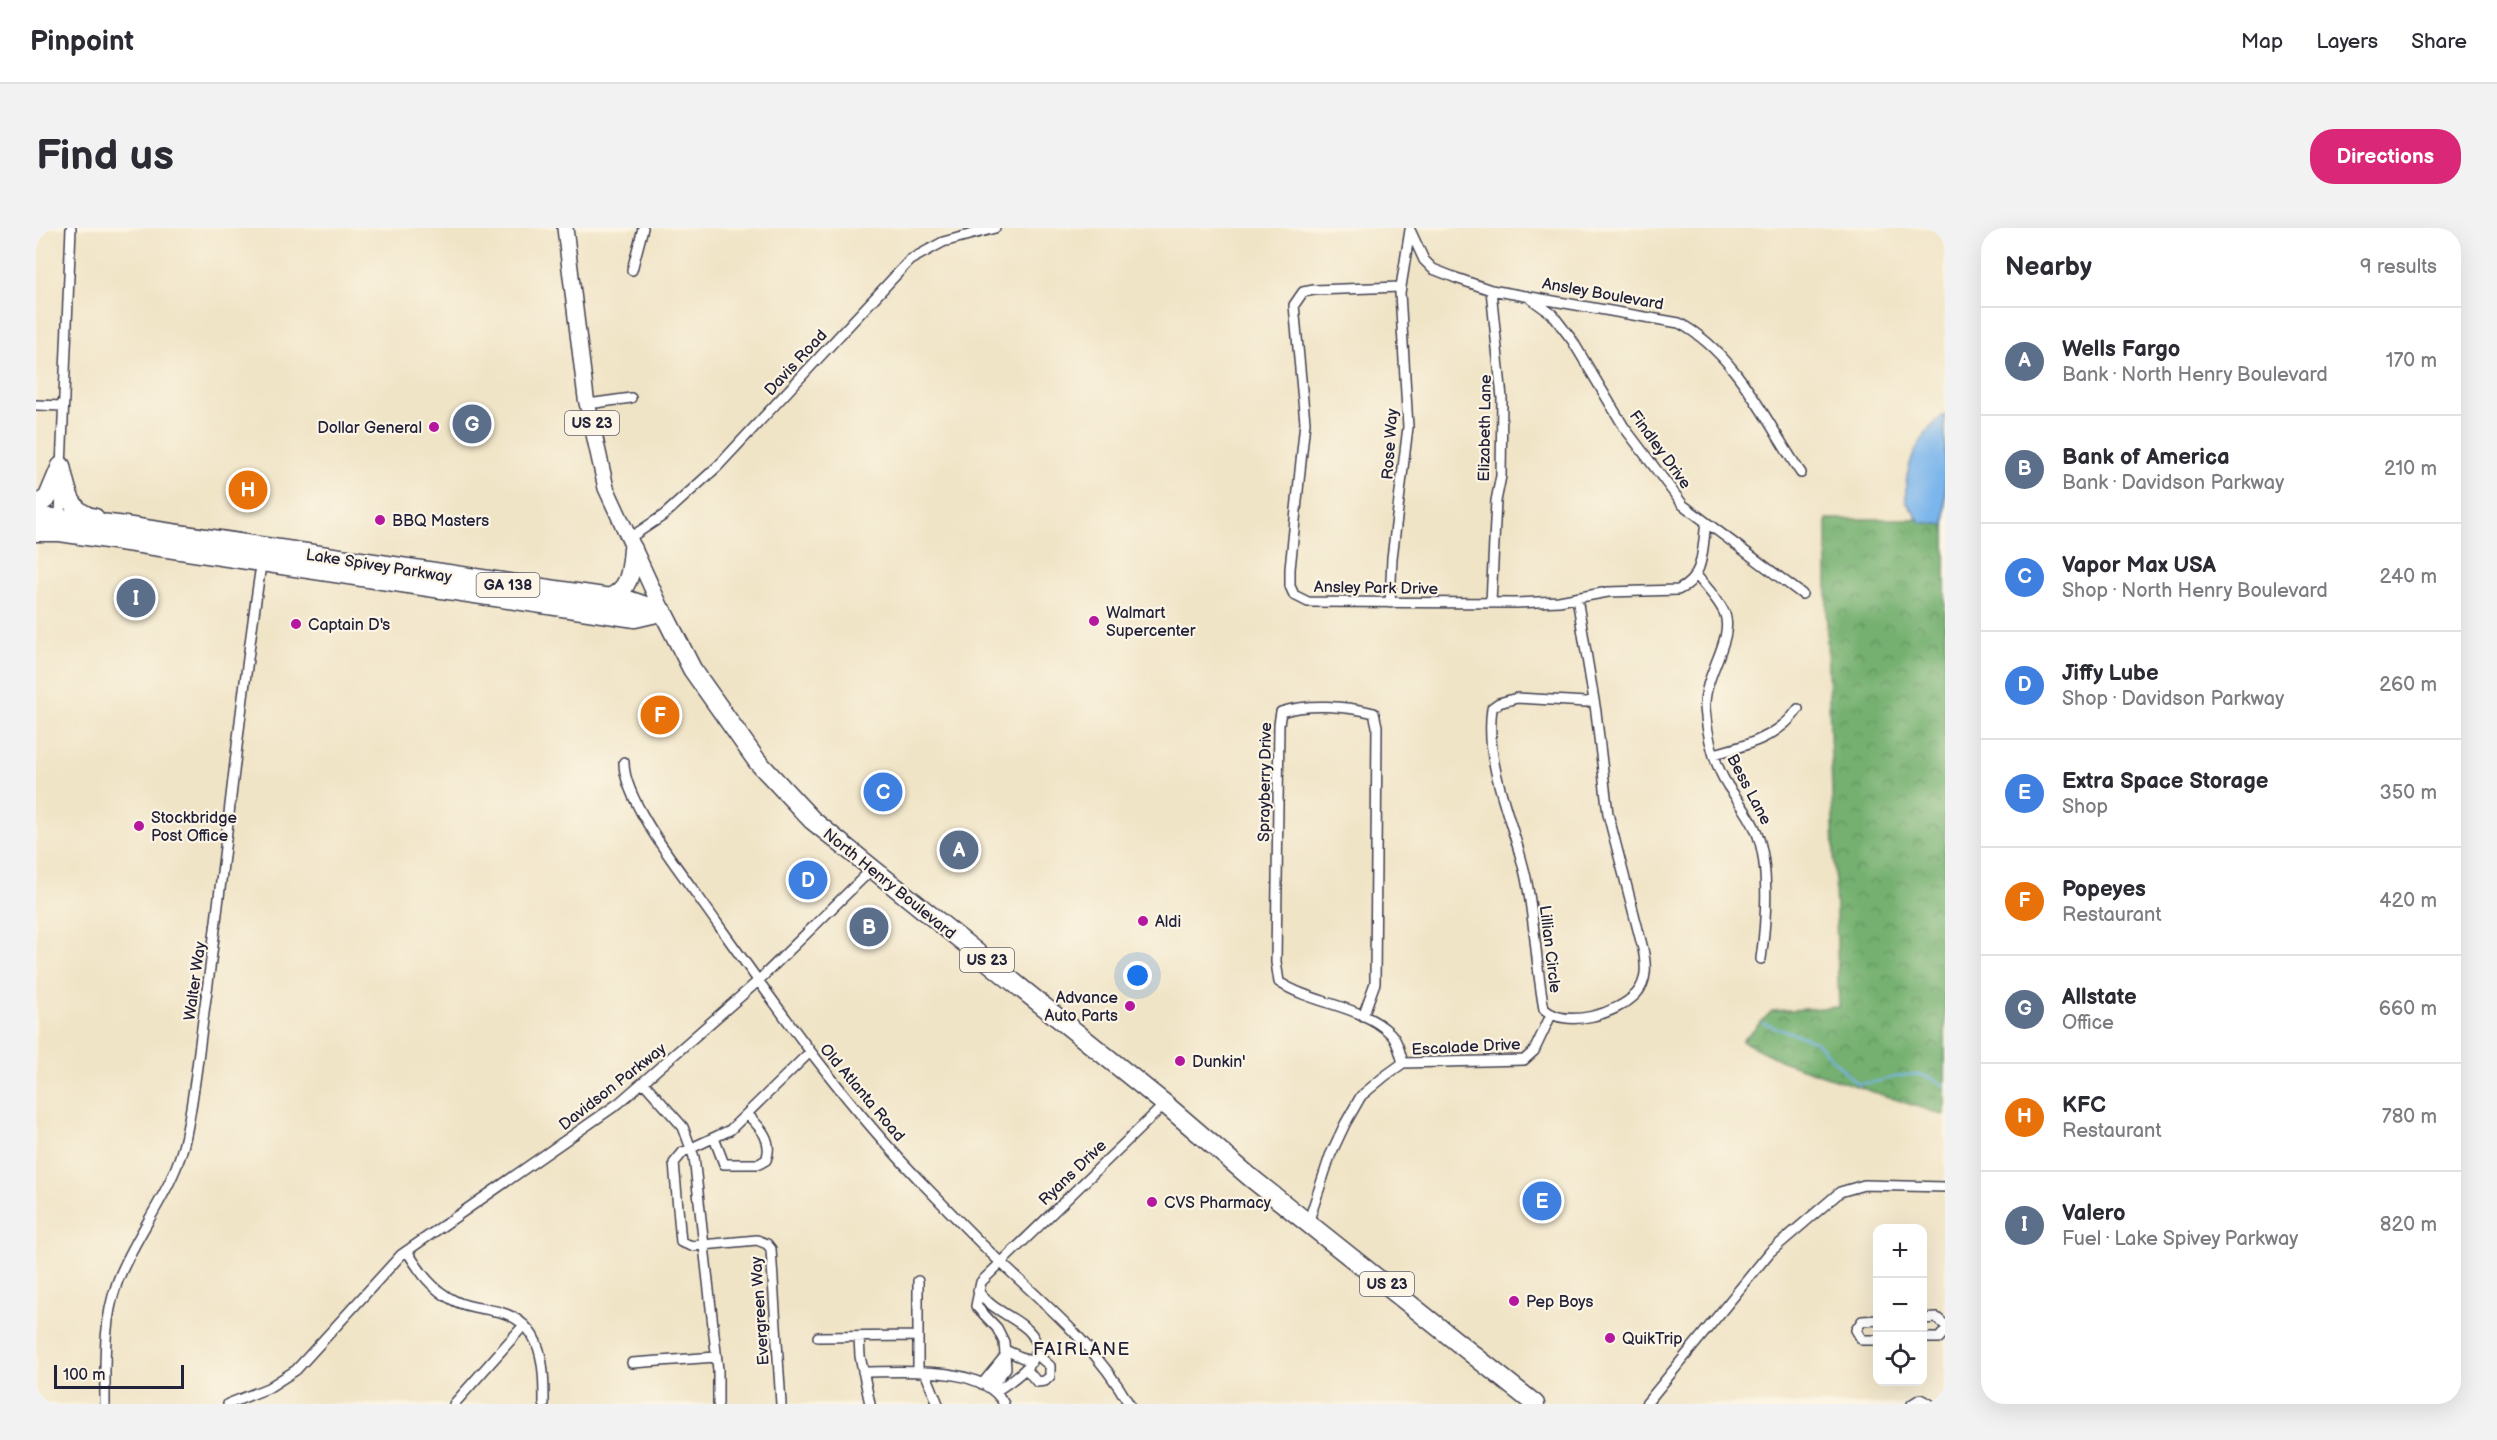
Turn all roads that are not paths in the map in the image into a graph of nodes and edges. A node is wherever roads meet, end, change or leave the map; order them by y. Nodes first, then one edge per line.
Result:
1 (71, 228) edge
2 (565, 228) edge
3 (643, 228) edge
4 (995, 228) edge
5 (1410, 229) edge
6 (632, 270) dead end
7 (1401, 287) junction
8 (1491, 290) junction
9 (1526, 295) junction
10 (631, 398) dead end
11 (588, 404) junction
12 (36, 405) edge
13 (63, 406) junction
14 (61, 466) junction
15 (1801, 473) dead end
16 (36, 507) edge
17 (36, 516) edge
18 (1706, 523) junction
19 (60, 525) junction
20 (135, 528) junction
21 (36, 532) edge
22 (630, 544) junction
23 (263, 555) junction
24 (1697, 576) junction
25 (1802, 594) dead end
26 (609, 598) junction
27 (1577, 598) junction
28 (1390, 603) junction
29 (1491, 603) junction
30 (663, 612) junction
31 (1594, 700) junction
32 (1798, 709) dead end
33 (1714, 754) junction
34 (624, 762) dead end
35 (872, 869) junction
36 (1761, 959) dead end
37 (757, 982) junction
38 (1551, 1015) junction
39 (1363, 1016) junction
40 (810, 1052) junction
41 (1403, 1064) junction
42 (644, 1083) junction
43 (1165, 1104) junction
44 (747, 1114) junction
45 (714, 1138) junction
46 (691, 1148) junction
47 (1945, 1187) edge
48 (1308, 1223) junction
49 (705, 1245) junction
50 (407, 1251) junction
51 (1000, 1262) junction
52 (918, 1281) dead end
53 (978, 1291) junction
54 (1927, 1318) edge
55 (1873, 1321) edge
56 (524, 1325) junction
57 (1945, 1325) edge
58 (1945, 1331) edge
59 (918, 1336) junction
60 (818, 1337) dead end
61 (859, 1337) junction
62 (1927, 1338) edge
63 (1873, 1340) edge
64 (1005, 1353) junction
65 (716, 1357) junction
66 (1031, 1362) junction
67 (632, 1363) dead end
68 (863, 1372) junction
69 (921, 1372) junction
70 (990, 1387) junction
71 (105, 1404) edge
72 (231, 1404) edge
73 (454, 1404) edge
74 (544, 1404) edge
75 (718, 1404) edge
76 (780, 1404) edge
77 (870, 1404) edge
78 (938, 1404) edge
79 (1004, 1404) edge
80 (1130, 1404) edge
81 (1535, 1404) edge
82 (1646, 1404) edge
83 (1912, 1404) edge
84 (1930, 1404) edge

1 - 13 street
2 - 11 main road, North Henry Boulevard / US 23
3 - 6 street
4 - 22 street, Davis Road
5 - 7 street, Ansley Boulevard
5 - 8 street, Ansley Boulevard
7 - 28 street, Rose Way
7 - 28 street, Ansley Park Drive
8 - 9 street, Ansley Boulevard
8 - 29 street, Elizabeth Lane
9 - 15 street, Ansley Boulevard
9 - 18 street, Findley Drive
10 - 11 street
11 - 22 main road, North Henry Boulevard / US 23
12 - 13 street
13 - 14 street
14 - 16 highway
14 - 19 street
14 - 20 highway
17 - 19 highway, Lake Spivey Parkway / GA 138
18 - 24 street
18 - 25 street, Findley Drive
19 - 20 highway, Lake Spivey Parkway / GA 138
19 - 21 highway, Lake Spivey Parkway / GA 138
19 - 23 highway, Lake Spivey Parkway / GA 138
20 - 23 highway, Lake Spivey Parkway / GA 138
22 - 26 highway
22 - 30 main road, North Henry Boulevard / US 23
23 - 26 highway, Lake Spivey Parkway / GA 138
23 - 30 highway, Lake Spivey Parkway / GA 138
23 - 71 street, Walter Way
24 - 27 street, Ansley Park Drive
24 - 33 street, Bess Lane
26 - 30 highway, Lake Spivey Parkway / GA 138
27 - 29 street, Ansley Park Drive
27 - 31 street, Lillian Circle
28 - 29 street, Ansley Park Drive
30 - 35 highway, North Henry Boulevard / US 23
31 - 38 street, Lillian Circle
31 - 38 street, Lillian Circle
32 - 33 street
33 - 36 street, Bess Lane
34 - 37 street, Old Atlanta Road
35 - 37 street, Davidson Parkway
35 - 43 highway, North Henry Boulevard / US 23
37 - 40 street, Old Atlanta Road
37 - 42 street, Davidson Parkway
38 - 41 street, Escalade Drive
39 - 39 street, Sprayberry Drive
39 - 41 street, Sprayberry Drive
40 - 44 street, Evergreen Way
40 - 51 street, Old Atlanta Road
41 - 48 street, Escalade Drive
42 - 46 street
42 - 50 street, Davidson Parkway
43 - 48 highway, North Henry Boulevard / US 23
43 - 51 street, Ryans Drive
44 - 45 street, Evergreen Way
44 - 45 street
45 - 46 street, Evergreen Way
46 - 49 street
46 - 49 street, Evergreen Way
47 - 82 street
48 - 81 highway, North Henry Boulevard / US 23
49 - 65 street
49 - 76 street, Evergreen Way
50 - 56 street
50 - 72 street, Davidson Parkway
51 - 53 street, Ryans Drive
51 - 80 street, Old Atlanta Road
52 - 59 street
53 - 64 street
53 - 66 street
54 - 57 street
55 - 63 street
56 - 73 street
56 - 74 street
58 - 62 street
59 - 61 street
59 - 69 street
60 - 61 street
61 - 68 street
64 - 66 street
64 - 70 street
65 - 67 street
65 - 75 street
66 - 70 street
68 - 69 street
68 - 77 street
69 - 70 street
69 - 78 street
70 - 79 street
83 - 84 street

